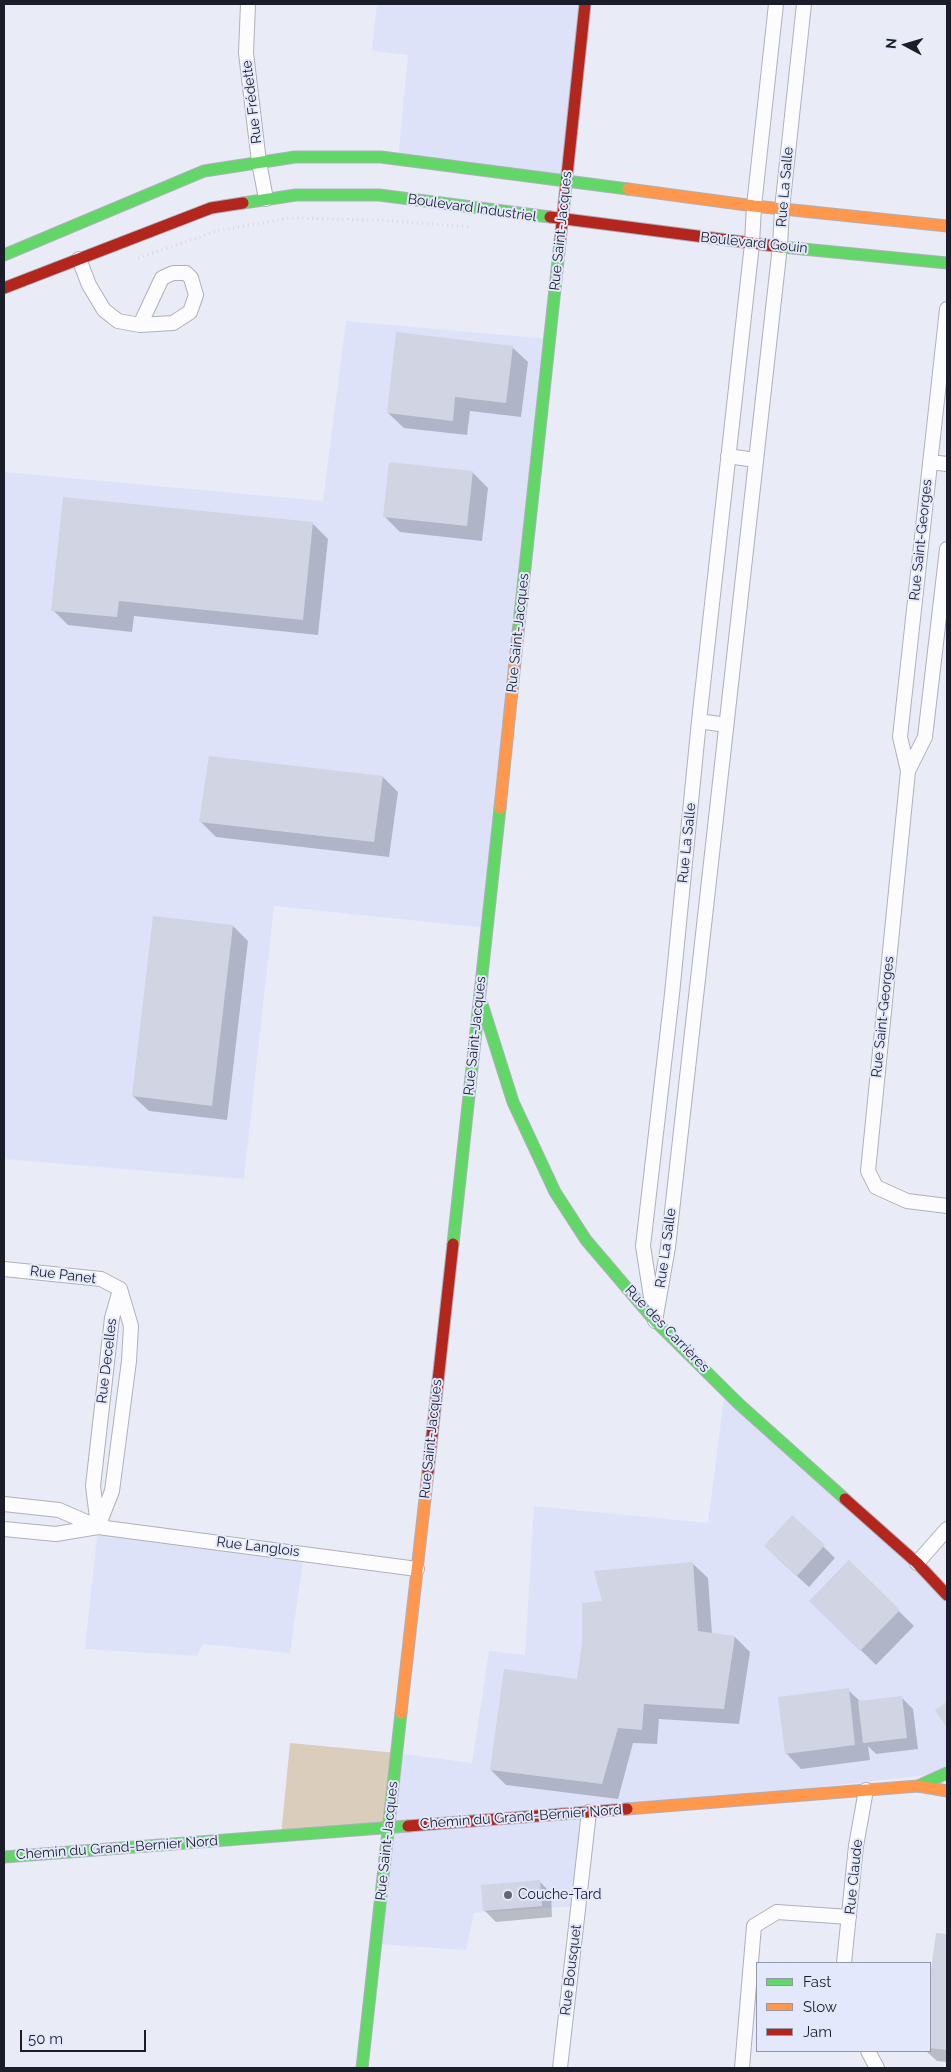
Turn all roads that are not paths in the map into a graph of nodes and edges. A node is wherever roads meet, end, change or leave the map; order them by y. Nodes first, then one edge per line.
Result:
1 (248, 4) edge
2 (585, 4) edge
3 (776, 4) edge
4 (804, 4) edge
5 (259, 162) junction
6 (566, 181) junction
7 (266, 199) junction
8 (754, 206) junction
9 (782, 209) junction
10 (562, 220) junction
11 (947, 226) edge
12 (752, 244) junction
13 (780, 246) junction
14 (4, 255) edge
15 (79, 259) junction
16 (947, 263) edge
17 (4, 288) edge
18 (947, 309) edge
19 (140, 324) dead end
20 (933, 437) junction
21 (947, 438) edge
22 (728, 456) junction
23 (755, 460) junction
24 (930, 462) junction
25 (947, 464) edge
26 (947, 549) edge
27 (699, 721) junction
28 (726, 725) junction
29 (908, 771) junction
30 (672, 994) junction
31 (480, 997) junction
32 (694, 997) junction
33 (947, 1206) edge
34 (4, 1269) edge
35 (120, 1289) junction
36 (655, 1321) junction
37 (4, 1504) edge
38 (98, 1527) junction
39 (4, 1529) edge
40 (947, 1529) edge
41 (917, 1563) junction
42 (417, 1569) junction
43 (947, 1595) edge
44 (947, 1773) edge
45 (918, 1786) junction
46 (866, 1790) junction
47 (947, 1791) edge
48 (589, 1812) junction
49 (389, 1827) junction
50 (4, 1857) edge
51 (850, 1917) junction
52 (844, 1962) edge
53 (869, 2052) edge
54 (362, 2068) edge
55 (560, 2068) edge
56 (742, 2068) edge
57 (877, 2068) edge

1 - 5 street, Rue Frédette
2 - 6 street, Rue Saint-Jacques
3 - 8 street, Rue La Salle
4 - 9 street, Rue La Salle
5 - 6 street
5 - 7 street, Rue Frédette
5 - 14 street
6 - 8 street
6 - 10 street, Rue Saint-Jacques
7 - 10 street, Boulevard Industriel
7 - 15 street, Boulevard Industriel
8 - 9 street
8 - 12 street, Rue La Salle
9 - 11 street
9 - 13 street, Rue La Salle
10 - 12 street, Boulevard Gouin
10 - 31 street, Rue Saint-Jacques
12 - 13 street, Boulevard Gouin
12 - 22 street, Rue La Salle
13 - 16 street, Boulevard Gouin
13 - 23 street, Rue La Salle
15 - 17 street, Boulevard Industriel
15 - 19 street
18 - 20 street, Rue Saint-Georges
20 - 21 street
20 - 24 street, Rue Saint-Georges
22 - 23 street
22 - 27 street, Rue La Salle
23 - 28 street, Rue La Salle
24 - 25 street
24 - 29 street, Rue Saint-Georges
26 - 29 street, Rue Saint-Georges
27 - 28 street
27 - 30 street, Rue La Salle
28 - 32 street, Rue La Salle
29 - 33 street, Rue Saint-Georges
30 - 32 street
30 - 36 street, Rue La Salle
31 - 36 street, Rue des Carrières
31 - 42 street, Rue Saint-Jacques
32 - 36 street, Rue La Salle
34 - 35 street, Rue Panet
35 - 38 street, Rue Decelles
35 - 38 street, Rue Decelles
36 - 41 street, Rue des Carrières
37 - 38 street, Rue Langlois
38 - 39 street, Rue Langlois
38 - 42 street, Rue Langlois
40 - 41 street
41 - 43 street, Rue des Carrières
42 - 49 street, Rue Saint-Jacques
44 - 45 street, Chemin du Grand-Bernier Nord
45 - 46 street, Chemin du Grand-Bernier Nord
45 - 47 street, Chemin du Grand-Bernier Nord
46 - 48 street, Chemin du Grand-Bernier Nord
46 - 51 street, Rue Claude
48 - 49 street, Chemin du Grand-Bernier Nord
48 - 55 street, Rue Bousquet
49 - 50 street, Chemin du Grand-Bernier Nord
49 - 54 street, Rue Saint-Jacques
51 - 52 street, Rue Claude
51 - 56 street
53 - 57 street

